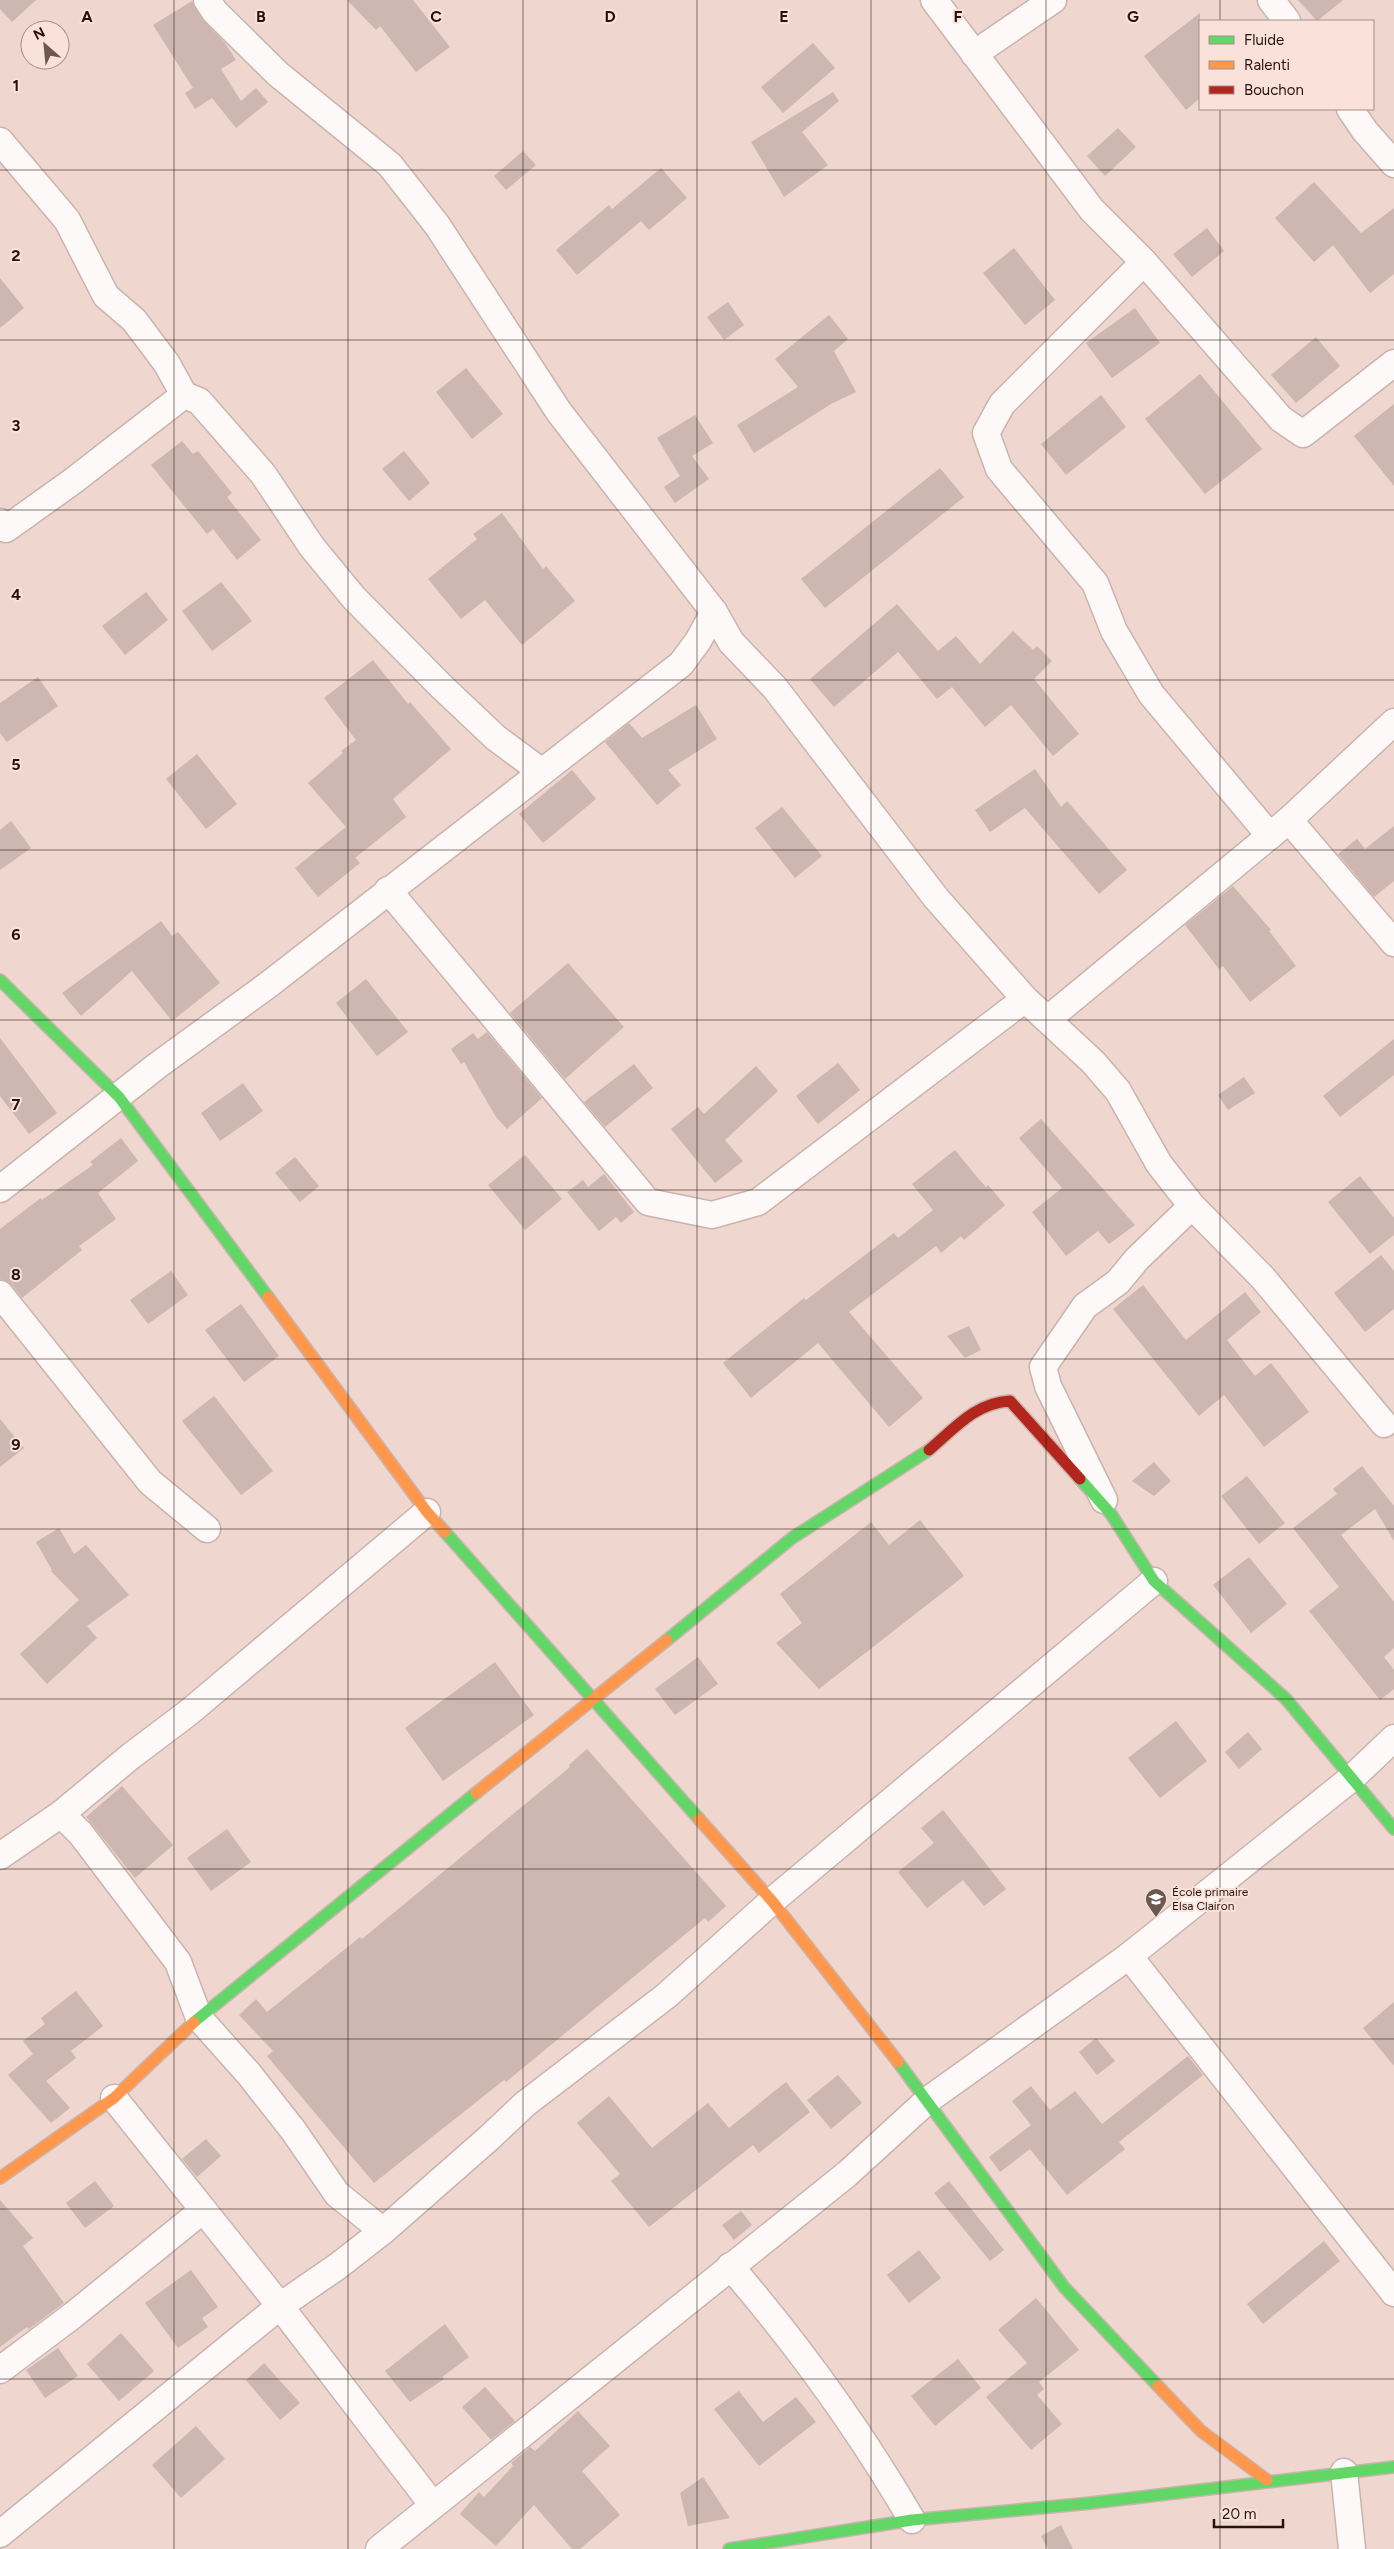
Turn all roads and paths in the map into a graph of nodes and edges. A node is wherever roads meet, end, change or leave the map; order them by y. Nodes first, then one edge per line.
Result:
1 (207, 0) edge
2 (934, 0) edge
3 (1053, 0) edge
4 (1271, 0) edge
5 (1286, 20) edge
6 (974, 54) junction
7 (1351, 110) edge
8 (0, 141) edge
9 (1394, 164) edge
10 (1144, 262) junction
11 (1394, 363) edge
12 (184, 395) junction
13 (2, 529) edge
14 (714, 612) junction
15 (1394, 722) edge
16 (542, 772) junction
17 (1279, 828) junction
18 (388, 890) junction
19 (1394, 943) edge
20 (0, 980) edge
21 (1025, 999) junction
22 (1048, 1019) junction
23 (119, 1097) junction
24 (0, 1190) edge
25 (1192, 1206) junction
26 (0, 1294) edge
27 (1391, 1425) edge
28 (427, 1512) junction
29 (1111, 1514) junction
30 (207, 1528) dead end
31 (1154, 1581) junction
32 (593, 1698) junction
33 (1394, 1738) edge
34 (1353, 1777) junction
35 (61, 1814) junction
36 (1394, 1829) edge
37 (0, 1856) edge
38 (772, 1901) junction
39 (1129, 1956) junction
40 (199, 2018) junction
41 (114, 2098) junction
42 (928, 2100) junction
43 (0, 2178) edge
44 (203, 2210) junction
45 (383, 2230) junction
46 (730, 2266) junction
47 (1394, 2293) edge
48 (280, 2306) junction
49 (0, 2370) edge
50 (1394, 2467) edge
51 (1344, 2472) junction
52 (1267, 2480) junction
53 (432, 2504) junction
54 (912, 2520) junction
55 (838, 2531) junction
56 (0, 2534) edge
57 (0, 2538) edge
58 (9, 2549) edge
59 (378, 2549) edge
60 (729, 2549) edge
61 (817, 2549) edge
62 (1352, 2549) edge

1 - 14 street
2 - 6 street
3 - 6 street
4 - 5 street
6 - 10 street
7 - 9 street
8 - 12 street
10 - 11 street
10 - 17 street
12 - 13 street
12 - 16 street
14 - 16 street
14 - 21 street
15 - 17 street
16 - 18 street
17 - 19 street
17 - 22 street
18 - 21 street
18 - 23 street
20 - 23 street
21 - 22 street
22 - 25 street
23 - 24 street
23 - 28 street
25 - 27 street
25 - 29 street
26 - 30 street
28 - 32 street
28 - 35 street
29 - 31 street
29 - 32 street
31 - 34 street
31 - 38 street
32 - 38 street
32 - 40 street
33 - 34 street
34 - 36 street
34 - 39 street
35 - 37 street
35 - 40 street
38 - 42 street
38 - 45 street
39 - 42 street
39 - 47 street
40 - 41 street
40 - 45 street
41 - 43 street
41 - 44 street
42 - 46 street
42 - 52 street
44 - 48 street
44 - 49 street
45 - 48 street
46 - 53 street
46 - 54 street
48 - 53 street
48 - 56 street
50 - 51 street
51 - 52 street
51 - 62 street
52 - 54 street
53 - 59 street
54 - 55 street
55 - 60 street
55 - 61 street
57 - 58 street

